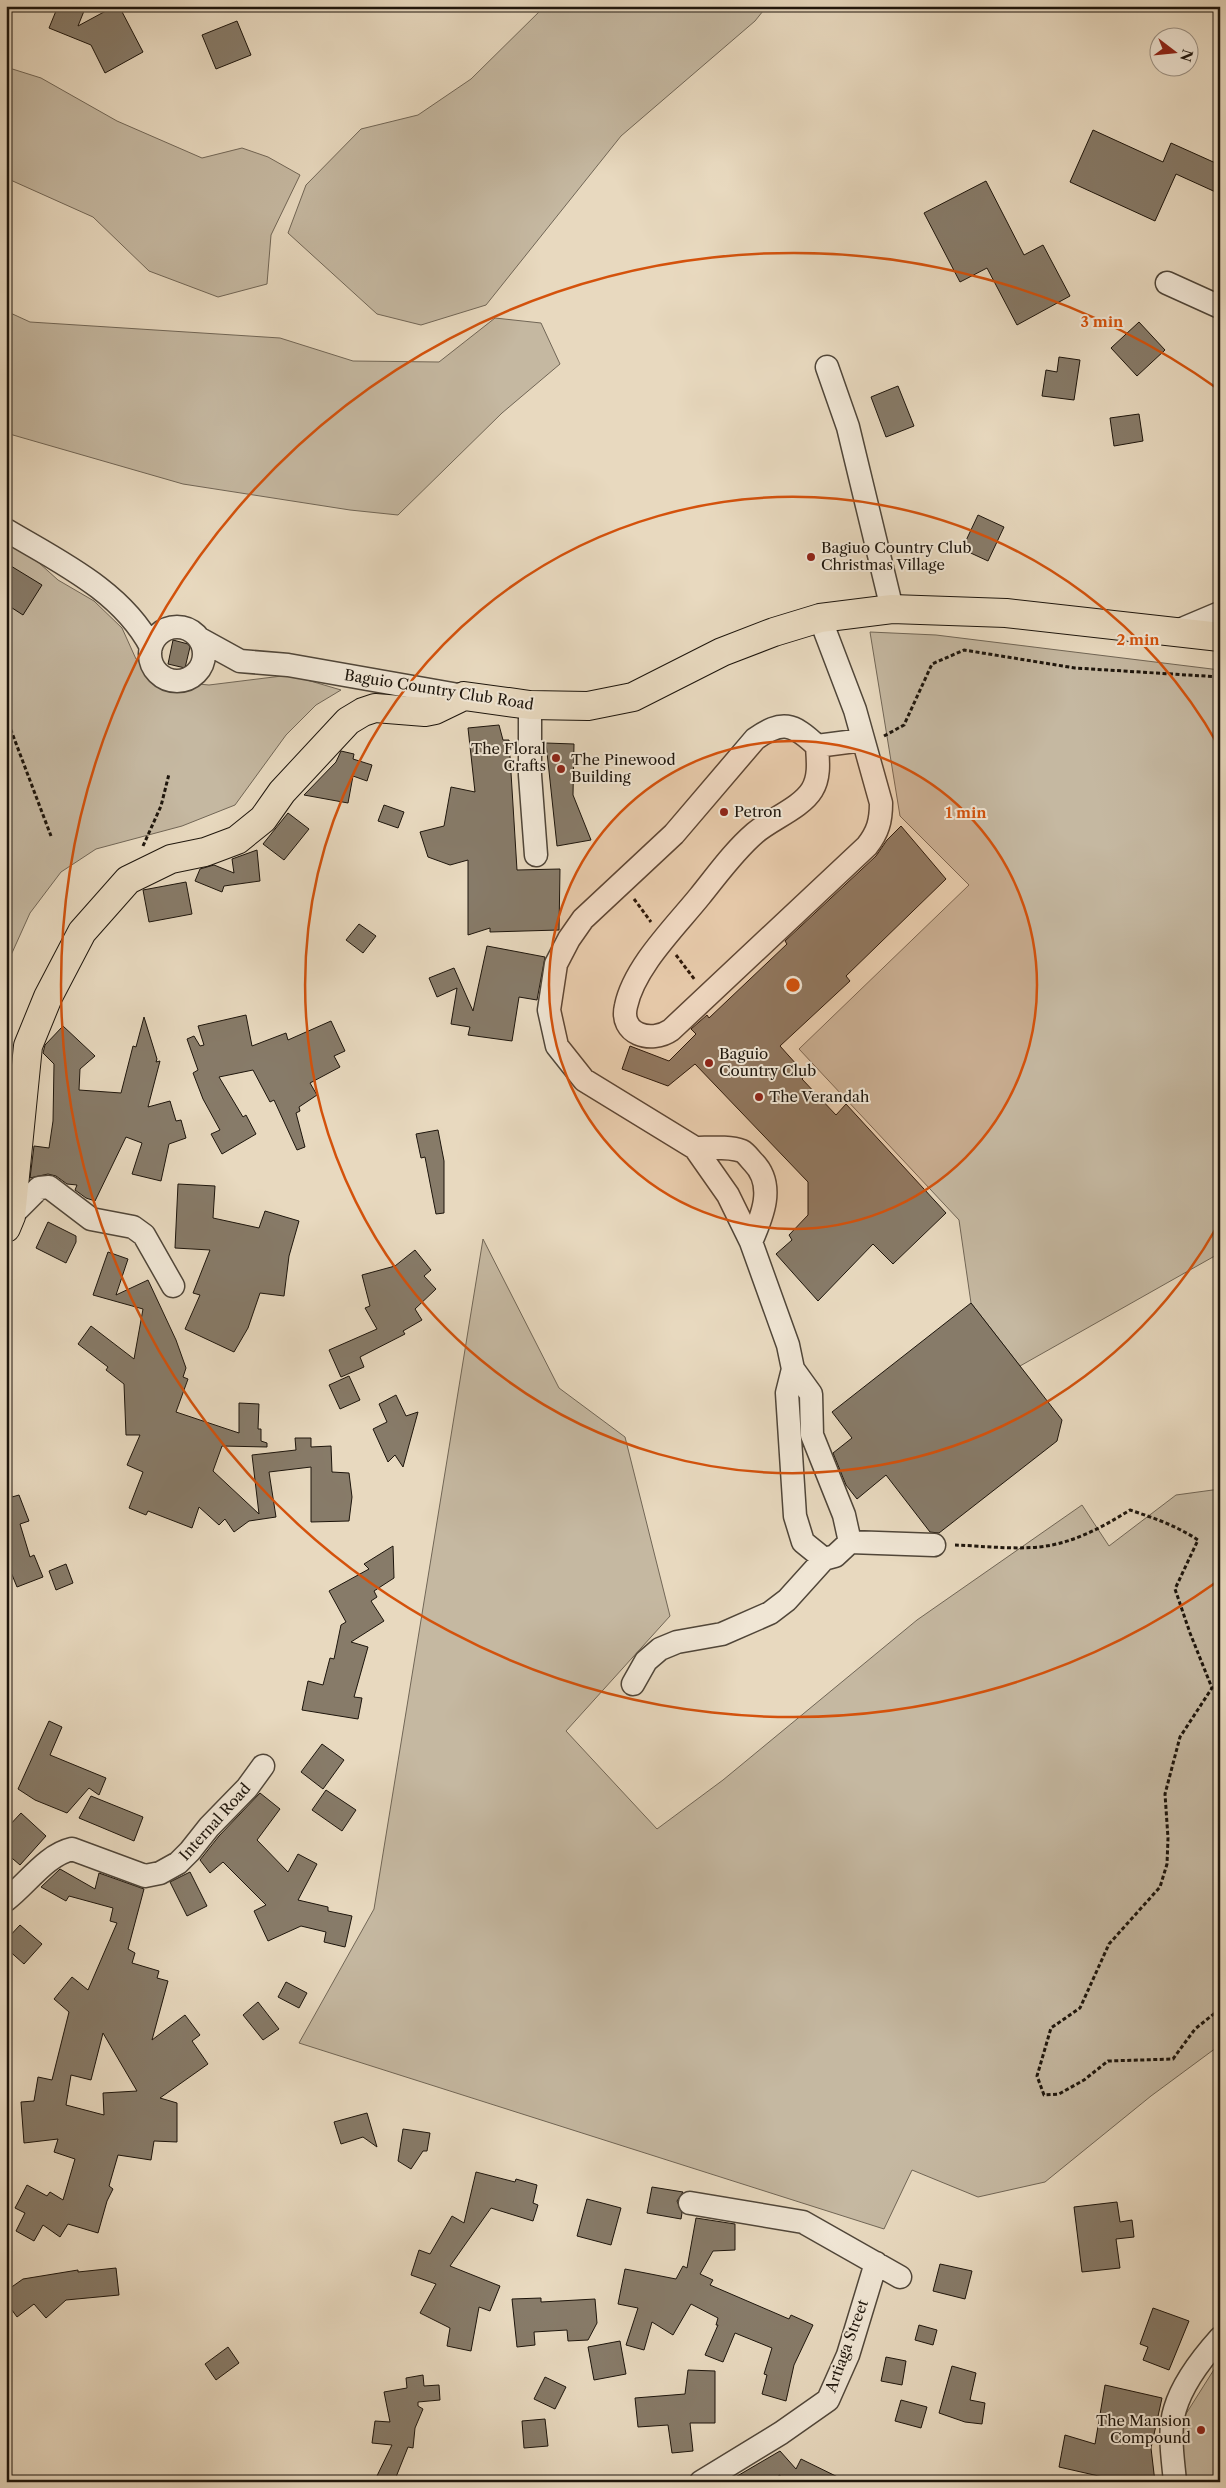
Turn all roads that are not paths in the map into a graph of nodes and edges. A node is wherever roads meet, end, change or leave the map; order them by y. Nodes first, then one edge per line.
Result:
1 (1167, 283) dead end
2 (1220, 307) edge
3 (827, 367) dead end
4 (6, 530) edge
5 (892, 609) junction
6 (820, 618) junction
7 (1212, 626) edge
8 (150, 636) junction
9 (200, 639) junction
10 (240, 661) junction
11 (194, 675) junction
12 (464, 696) junction
13 (537, 705) junction
14 (864, 740) junction
15 (817, 746) junction
16 (536, 855) dead end
17 (695, 1148) junction
18 (9, 1222) edge
19 (751, 1242) junction
20 (174, 1286) dead end
21 (793, 1369) junction
22 (850, 1542) junction
23 (934, 1545) road end
24 (824, 1559) junction
25 (633, 1684) dead end
26 (263, 1766) dead end
27 (6, 1900) edge
28 (690, 2203) dead end
29 (876, 2263) junction
30 (900, 2277) dead end
31 (1220, 2338) edge
32 (701, 2482) edge
33 (1175, 2482) edge

1 - 2 street
3 - 5 street
4 - 8 street
5 - 6 main road, Baguio Country Club Road
5 - 7 main road, Baguio Country Club Road
6 - 13 main road, Baguio Country Club Road
6 - 14 street
8 - 9 street
8 - 11 street
9 - 10 street, Baguio Country Club Road
9 - 11 street
10 - 11 street, Baguio Country Club Road
10 - 12 street, Baguio Country Club Road
12 - 13 main road, Baguio Country Club Road
12 - 18 main road
13 - 16 street
14 - 15 street
14 - 15 street
15 - 17 street
17 - 19 street
17 - 19 street
18 - 20 street
19 - 21 street
21 - 22 street
21 - 24 street
22 - 23 street
22 - 24 street
24 - 25 street
26 - 27 street, Internal Road
28 - 29 street
29 - 30 street
29 - 32 street, Artiaga Street
31 - 33 street

